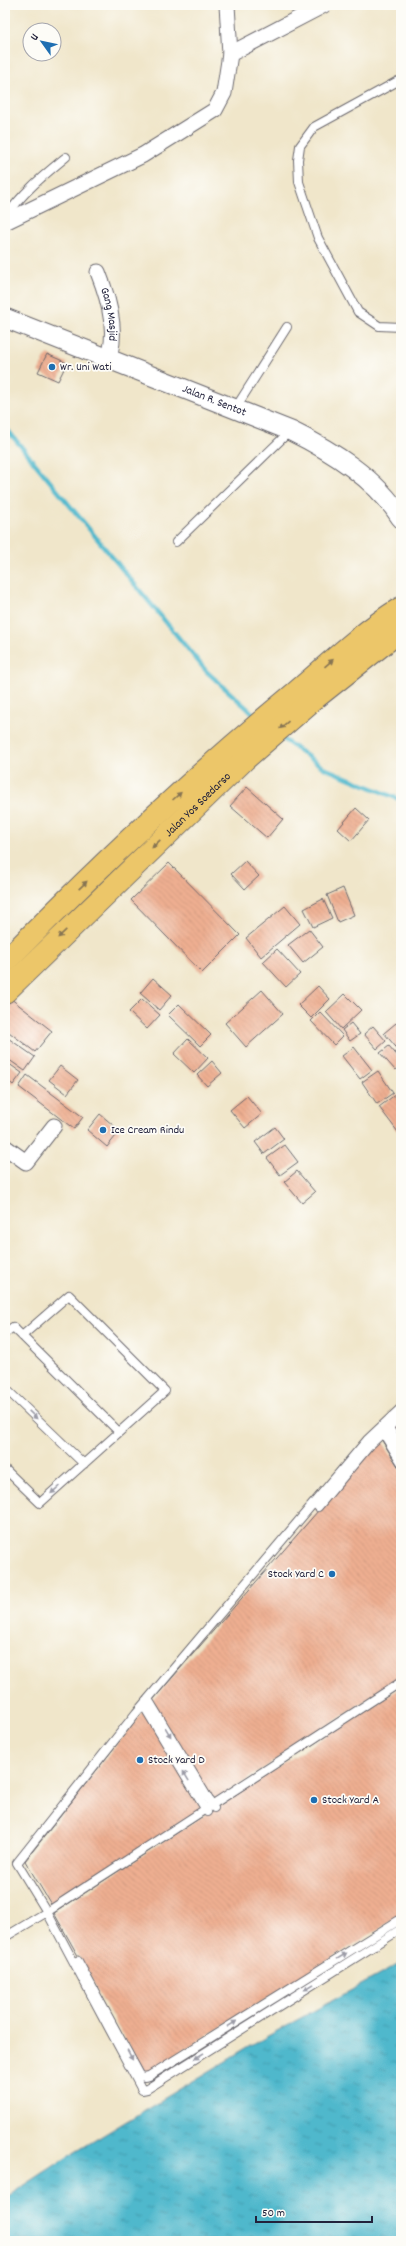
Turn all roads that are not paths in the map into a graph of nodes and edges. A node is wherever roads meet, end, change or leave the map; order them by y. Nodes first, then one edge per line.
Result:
1 (227, 5) edge
2 (324, 5) edge
3 (230, 54) junction
4 (401, 82) edge
5 (66, 157) dead end
6 (5, 218) edge
7 (5, 222) edge
8 (98, 272) dead end
9 (5, 318) edge
10 (287, 327) dead end
11 (401, 327) edge
12 (108, 359) junction
13 (235, 409) junction
14 (291, 431) junction
15 (401, 518) edge
16 (176, 542) dead end
17 (401, 608) edge
18 (401, 630) edge
19 (307, 694) junction
20 (238, 752) junction
21 (11, 965) edge
22 (5, 992) edge
23 (54, 1126) dead end
24 (5, 1147) edge
25 (5, 1333) edge
26 (22, 1336) junction
27 (5, 1388) edge
28 (401, 1408) edge
29 (401, 1416) edge
30 (386, 1428) junction
31 (119, 1432) junction
32 (401, 1447) edge
33 (401, 1462) edge
34 (84, 1464) junction
35 (5, 1469) edge
36 (401, 1682) edge
37 (401, 1686) edge
38 (148, 1703) junction
39 (210, 1809) junction
40 (50, 1913) junction
41 (401, 1919) edge
42 (401, 1929) edge
43 (5, 1937) edge
44 (5, 1940) edge

1 - 3 street
2 - 3 street
3 - 7 street
4 - 11 lane
5 - 6 lane
8 - 12 street, Gang Masjid
9 - 12 street, Jalan R. Sentot
10 - 13 lane
12 - 13 street, Jalan R. Sentot
13 - 14 street, Jalan R. Sentot
14 - 15 street, Jalan R. Sentot
14 - 16 lane
19 -> 17 highway, Jalan Yos Soedarso
18 - 19 highway, Jalan Yos Soedarso
19 - 20 highway, Jalan Yos Soedarso
21 -> 20 highway, Jalan Yos Soedarso
20 -> 21 highway, Jalan Yos Soedarso
21 - 22 highway, Jalan Yos Soedarso
23 - 24 street
25 - 26 lane
26 - 31 lane
26 - 31 lane
27 -> 34 lane
28 - 30 lane
29 - 30 lane
30 - 32 lane
30 - 33 lane
30 - 38 lane
31 - 34 lane
34 -> 35 lane
36 - 39 lane
37 - 39 lane
38 - 39 lane
38 - 40 lane
39 - 40 lane
40 -> 41 lane
42 -> 40 lane
40 - 43 lane
40 - 44 lane

